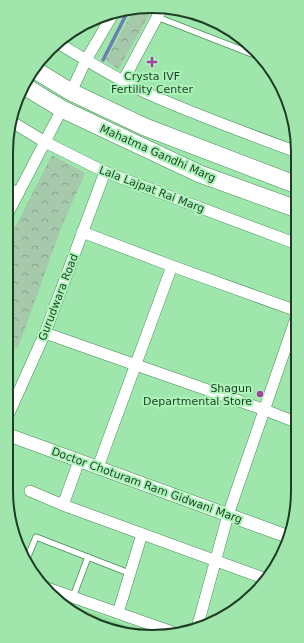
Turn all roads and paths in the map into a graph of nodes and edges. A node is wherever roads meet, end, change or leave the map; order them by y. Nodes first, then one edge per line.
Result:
1 (159, 13) edge
2 (110, 19) edge
3 (62, 45) edge
4 (247, 51) edge
5 (86, 60) junction
6 (38, 72) edge
7 (123, 81) junction
8 (29, 89) edge
9 (71, 92) junction
10 (62, 109) junction
11 (16, 124) edge
12 (45, 142) junction
13 (291, 150) edge
14 (105, 172) junction
15 (291, 183) edge
16 (13, 191) edge
17 (18, 194) junction
18 (13, 204) edge
19 (291, 207) edge
20 (82, 232) junction
21 (291, 242) edge
22 (172, 266) junction
23 (291, 309) edge
24 (45, 333) junction
25 (291, 334) edge
26 (136, 366) junction
27 (13, 404) edge
28 (265, 410) junction
29 (291, 420) edge
30 (13, 437) edge
31 (79, 461) junction
32 (98, 467) junction
33 (30, 491) dead end
34 (63, 505) junction
35 (228, 515) junction
36 (142, 534) junction
37 (284, 535) edge
38 (29, 554) edge
39 (88, 557) junction
40 (215, 560) junction
41 (130, 573) junction
42 (261, 577) edge
43 (57, 591) edge
44 (73, 597) junction
45 (118, 613) junction
46 (199, 621) edge
47 (165, 629) edge

1 - 4 lane
1 - 7 street
2 - 5 street
3 - 5 street
5 - 7 street
5 - 9 street
6 - 9 main road, Mahatma Gandhi Marg
7 - 13 street
8 - 10 main road, Mahatma Gandhi Marg
9 - 15 main road, Mahatma Gandhi Marg
10 - 12 street
10 - 19 main road, Mahatma Gandhi Marg
11 - 12 street, Lala Lajpat Rai Marg
12 - 14 street, Lala Lajpat Rai Marg
12 - 17 street
14 - 20 street, Gurudwara Road
14 - 21 street, Lala Lajpat Rai Marg
16 - 17 street
17 - 18 street
20 - 22 street
20 - 24 street, Gurudwara Road
22 - 23 street
22 - 26 street
24 - 26 street
24 - 27 street, Gurudwara Road
25 - 28 street
26 - 28 street
26 - 32 street
28 - 29 street
28 - 35 street
30 - 31 street, Doctor Choturam Ram Gidwani Marg
31 - 32 street, Doctor Choturam Ram Gidwani Marg
31 - 34 street
32 - 35 street, Doctor Choturam Ram Gidwani Marg
33 - 34 street
34 - 36 street
35 - 37 street, Doctor Choturam Ram Gidwani Marg
35 - 40 street
36 - 40 street
36 - 41 street
38 - 39 lane
39 - 41 lane
39 - 44 lane
40 - 42 street
40 - 46 street
41 - 45 street
43 - 44 street
44 - 45 street
45 - 47 street

